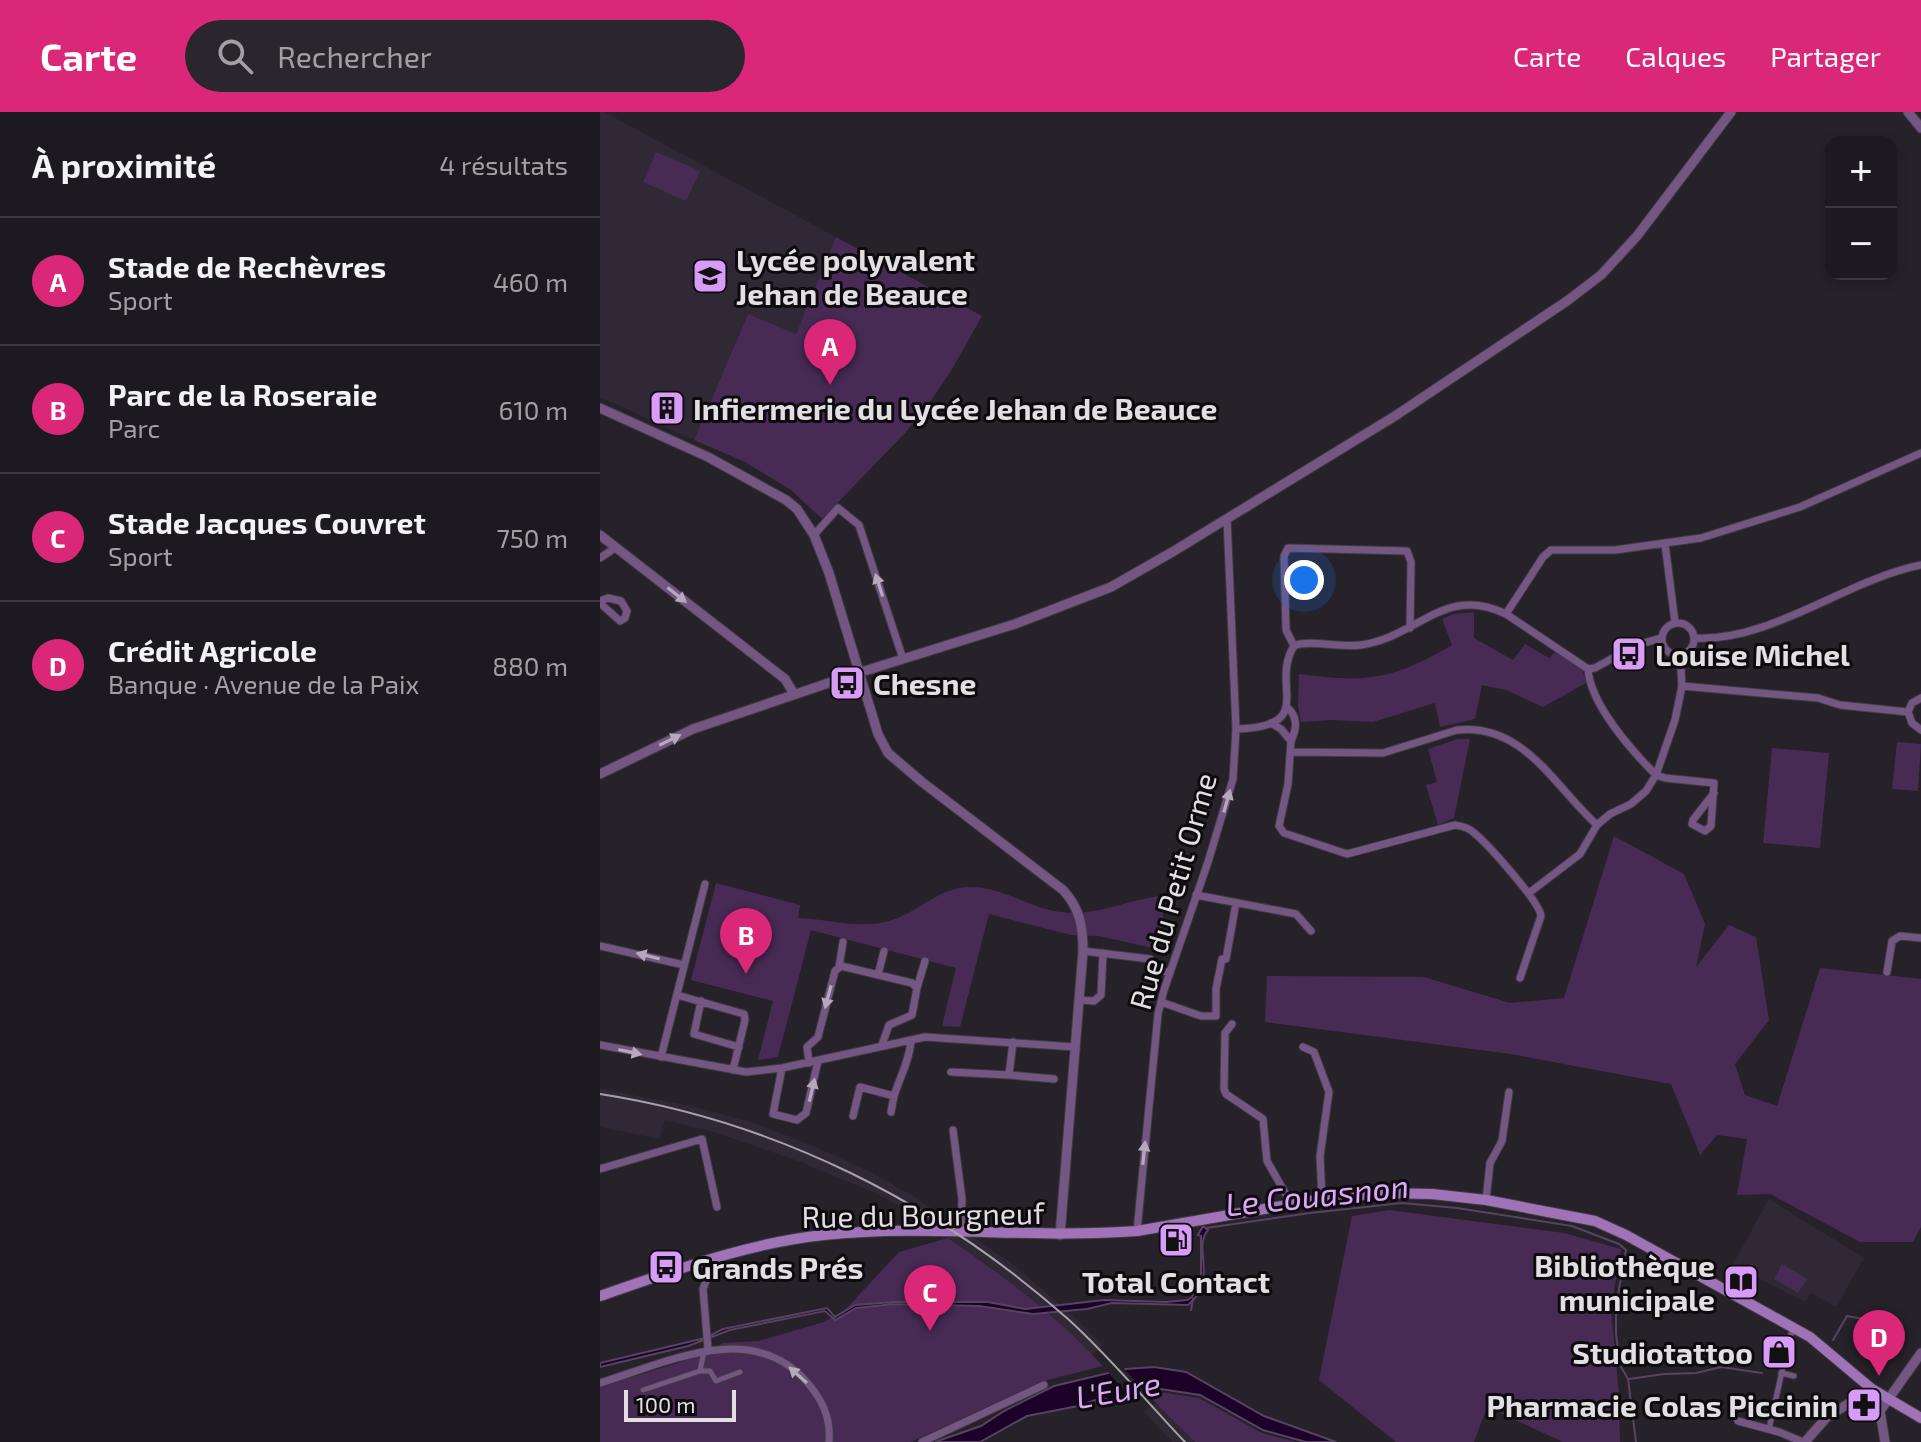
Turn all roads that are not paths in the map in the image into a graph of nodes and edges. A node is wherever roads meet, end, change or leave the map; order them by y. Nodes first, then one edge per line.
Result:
1 (1731, 112) edge
2 (1908, 112) edge
3 (1921, 128) edge
4 (600, 408) edge
5 (1921, 453) edge
6 (1227, 517) junction
7 (600, 535) edge
8 (814, 535) junction
9 (1665, 544) junction
10 (615, 548) junction
11 (600, 558) edge
12 (1921, 565) edge
13 (1506, 614) junction
14 (1675, 622) junction
15 (1410, 628) junction
16 (1662, 638) junction
17 (1695, 638) junction
18 (1294, 646) junction
19 (1680, 655) junction
20 (903, 659) junction
21 (1588, 669) junction
22 (858, 673) junction
23 (1682, 686) junction
24 (794, 694) junction
25 (1921, 698) edge
26 (1287, 707) junction
27 (1908, 712) junction
28 (1271, 723) junction
29 (1236, 729) junction
30 (1921, 730) edge
31 (1291, 741) junction
32 (1291, 752) junction
33 (600, 774) edge
34 (1656, 775) junction
35 (1714, 793) junction
36 (1597, 825) junction
37 (705, 884) dead end
38 (1529, 893) junction
39 (1196, 895) junction
40 (1236, 903) junction
41 (1311, 931) dead end
42 (1921, 938) edge
43 (843, 942) dead end
44 (600, 946) edge
45 (884, 951) dead end
46 (1083, 951) junction
47 (1103, 953) junction
48 (925, 961) dead end
49 (684, 965) junction
50 (839, 967) junction
51 (1887, 972) dead end
52 (1169, 973) junction
53 (878, 975) junction
54 (1520, 978) dead end
55 (917, 988) junction
56 (677, 995) junction
57 (1079, 1000) junction
58 (701, 1001) junction
59 (1161, 1002) junction
60 (1232, 1024) dead end
61 (911, 1040) junction
62 (1013, 1042) junction
63 (600, 1045) edge
64 (882, 1045) junction
65 (739, 1047) junction
66 (1075, 1047) junction
67 (1303, 1047) dead end
68 (661, 1057) junction
69 (818, 1061) junction
70 (809, 1063) junction
71 (782, 1068) junction
72 (733, 1070) junction
73 (951, 1072) dead end
74 (1009, 1075) junction
75 (1054, 1079) dead end
76 (1509, 1092) dead end
77 (894, 1096) junction
78 (891, 1112) dead end
79 (853, 1116) dead end
80 (953, 1130) dead end
81 (600, 1169) edge
82 (1322, 1199) junction
83 (1486, 1200) junction
84 (1292, 1205) junction
85 (717, 1207) dead end
86 (961, 1231) junction
87 (1137, 1231) junction
88 (1060, 1235) junction
89 (708, 1259) junction
90 (600, 1296) edge
91 (1794, 1328) junction
92 (707, 1343) junction
93 (1921, 1353) edge
94 (700, 1371) junction
95 (740, 1372) dead end
96 (1781, 1373) junction
97 (1794, 1376) dead end
98 (600, 1383) edge
99 (1044, 1385) dead end
100 (1872, 1389) junction
101 (643, 1390) dead end
102 (1889, 1399) junction
103 (1921, 1418) edge
104 (1738, 1421) dead end
105 (1769, 1429) junction
106 (829, 1442) edge
107 (922, 1442) edge
108 (1804, 1442) edge
109 (1885, 1442) edge

1 - 6 street
2 - 3 street
4 - 8 street
5 - 9 street
6 - 20 street
6 - 29 street, Rue du Petit Orme
7 - 10 street
20 -> 8 street
8 - 22 street
9 - 13 street
9 - 14 street
10 - 11 street
10 -> 24 street
12 - 17 street
13 - 15 street
13 - 21 street
14 - 16 street
14 - 17 street
15 - 18 street
15 - 18 street
16 - 19 street
16 - 21 street
17 - 19 street
18 - 26 street
19 - 23 street
20 - 22 street
21 - 34 street
22 - 24 street
22 - 46 street
23 - 27 street
23 - 34 street
33 -> 24 street
25 - 27 street
26 - 28 street
26 - 31 street
27 - 30 street
28 - 29 street
28 - 31 street
39 -> 29 street, Rue du Petit Orme
31 - 32 street
32 - 36 street
32 - 38 street
34 - 35 street
34 - 36 street
35 - 35 street
36 - 38 street
37 - 49 street
38 - 54 street
39 - 40 street
39 - 52 street, Rue du Petit Orme
40 - 41 street
40 - 59 street
42 - 51 street
43 - 50 street
49 -> 44 street
45 - 53 street
46 - 47 street
46 - 57 street
47 - 52 street
47 - 57 street
48 - 55 street
49 - 56 street
50 - 53 street
50 -> 70 street
52 - 59 street, Rue du Petit Orme
53 - 55 street
55 - 64 street
56 - 58 street
56 - 68 street
57 - 66 street
58 - 65 street
58 - 65 street
87 -> 59 street, Rue du Petit Orme
60 - 84 street
61 - 62 street
61 - 64 street
61 - 77 street
62 - 66 street
62 - 74 street
63 -> 68 street
64 - 69 street
65 - 72 street
66 - 88 street
67 - 82 street
68 - 72 street
69 - 70 street
71 -> 69 street
70 - 71 street
71 - 72 street
73 - 74 street
74 - 75 street
76 - 83 street
77 - 78 street
77 - 79 street
80 - 86 street
81 - 85 street
82 - 83 main road, Rue du Bourgneuf
82 - 84 main road, Rue du Bourgneuf
83 - 91 main road, Rue du Bourgneuf
84 - 87 main road, Rue du Bourgneuf
86 - 88 main road, Rue du Bourgneuf
86 - 89 main road, Rue du Bourgneuf
87 - 88 main road, Rue du Bourgneuf
89 - 90 main road, Rue du Bourgneuf
89 - 92 street
91 - 96 street
91 - 100 main road, Rue du Bourgneuf
92 - 94 street
92 - 98 street
106 -> 92 street
93 - 102 street
94 - 95 street
94 - 101 street
96 - 97 street
96 - 105 street
99 - 107 street
100 - 102 main road, Rue du Bourgneuf
100 - 108 street
102 - 103 main road, Rue du Bourgneuf
102 - 109 street
104 - 105 street
105 - 108 street

